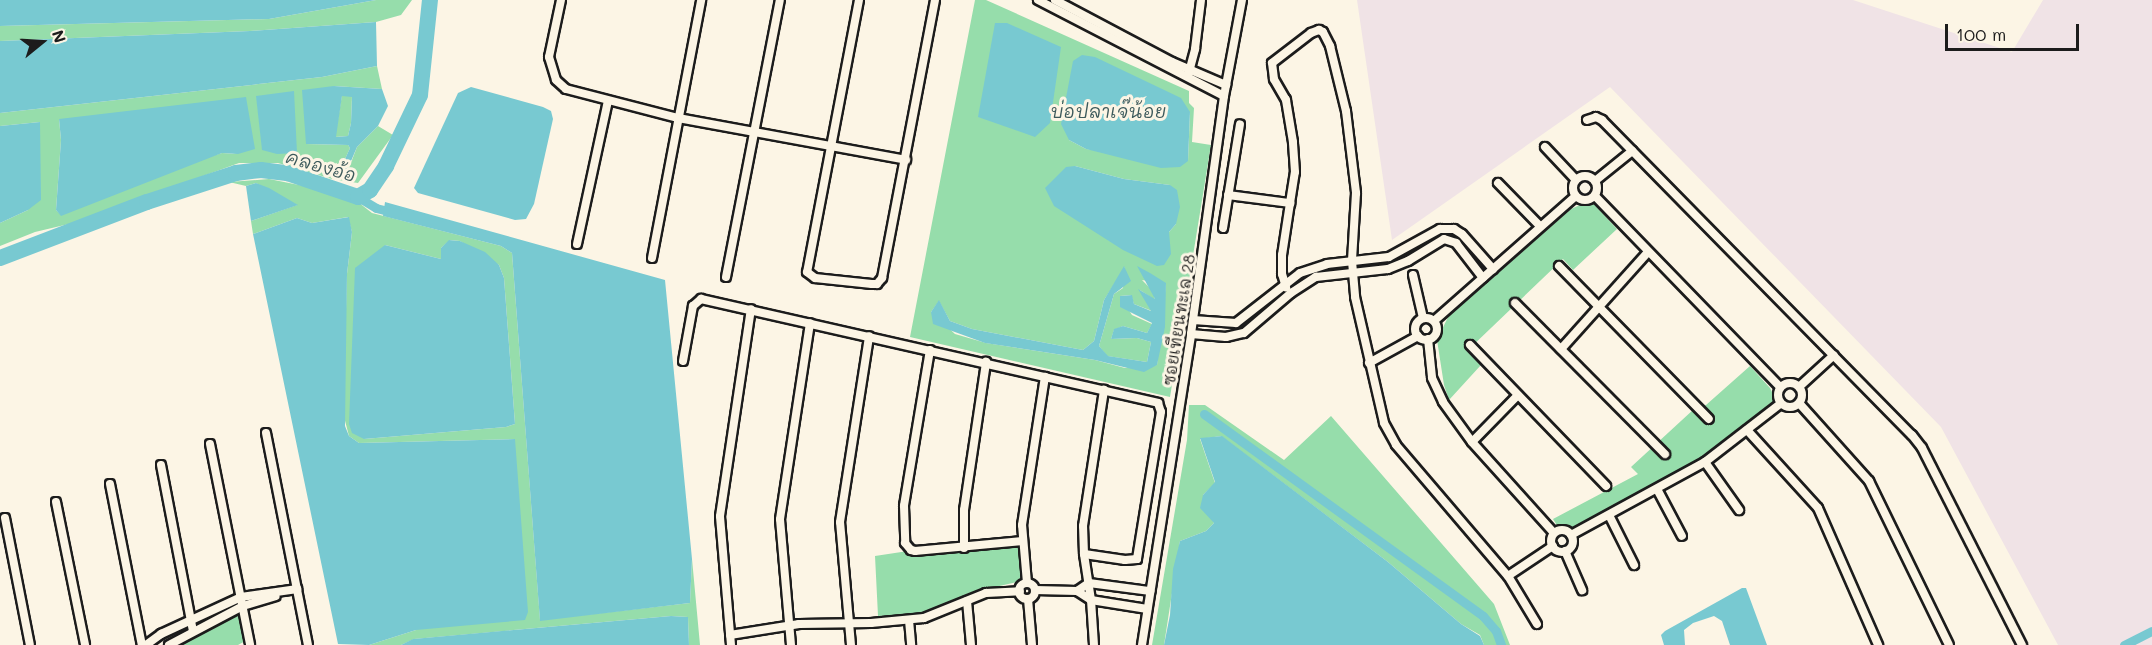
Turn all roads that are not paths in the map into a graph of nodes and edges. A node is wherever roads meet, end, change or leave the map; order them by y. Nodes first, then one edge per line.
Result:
1 (561, 0) edge
2 (701, 0) edge
3 (780, 0) edge
4 (859, 0) edge
5 (935, 0) edge
6 (1055, 0) edge
7 (1201, 0) edge
8 (1242, 0) edge
9 (1041, 1) edge
10 (1113, 30) junction
11 (1110, 38) junction
12 (1188, 74) junction
13 (1227, 85) junction
14 (1224, 96) junction
15 (608, 101) junction
16 (678, 118) junction
17 (1587, 120) dead end
18 (1240, 124) dead end
19 (755, 134) junction
20 (832, 147) junction
21 (1545, 147) dead end
22 (1632, 151) junction
23 (906, 160) junction
24 (1576, 180) junction
25 (1595, 181) junction
26 (1498, 183) dead end
27 (1228, 195) junction
28 (1576, 196) junction
29 (1595, 196) junction
30 (1290, 203) junction
31 (1540, 226) junction
32 (1223, 228) dead end
33 (1454, 229) junction
34 (1451, 239) junction
35 (577, 244) dead end
36 (1648, 252) junction
37 (652, 258) dead end
38 (1352, 261) junction
39 (1559, 266) dead end
40 (1493, 269) junction
41 (1353, 272) junction
42 (1413, 275) dead end
43 (726, 278) dead end
44 (1483, 278) junction
45 (1284, 284) junction
46 (1291, 293) junction
47 (1515, 303) dead end
48 (1600, 307) junction
49 (751, 309) junction
50 (1423, 318) junction
51 (1193, 320) junction
52 (1434, 321) junction
53 (810, 323) junction
54 (1236, 323) junction
55 (1191, 334) junction
56 (1238, 335) junction
57 (869, 336) junction
58 (1418, 336) junction
59 (1428, 339) junction
60 (1470, 345) dead end
61 (1561, 349) junction
62 (930, 350) junction
63 (1834, 355) junction
64 (683, 361) dead end
65 (986, 363) junction
66 (1369, 363) junction
67 (1045, 377) junction
68 (1780, 387) junction
69 (1799, 387) junction
70 (1104, 390) junction
71 (1517, 396) junction
72 (1799, 403) junction
73 (1780, 404) junction
74 (1710, 419) dead end
75 (1747, 430) junction
76 (266, 433) dead end
77 (1472, 442) junction
78 (210, 444) dead end
79 (1665, 454) dead end
80 (1705, 462) junction
81 (161, 465) dead end
82 (110, 484) dead end
83 (1606, 486) dead end
84 (1657, 489) junction
85 (56, 502) dead end
86 (1739, 510) dead end
87 (1609, 515) junction
88 (4, 518) dead end
89 (1554, 533) junction
90 (1571, 535) junction
91 (1682, 536) dead end
92 (1023, 541) junction
93 (1553, 546) junction
94 (964, 548) junction
95 (1564, 551) junction
96 (1084, 554) junction
97 (1634, 565) dead end
98 (1508, 576) junction
99 (1027, 583) junction
100 (1089, 583) junction
101 (297, 589) junction
102 (1035, 590) junction
103 (1582, 590) dead end
104 (1020, 591) junction
105 (1077, 591) junction
106 (1150, 591) junction
107 (241, 597) junction
108 (1028, 599) junction
109 (1091, 600) junction
110 (967, 601) junction
111 (243, 606) junction
112 (1147, 609) junction
113 (191, 620) junction
114 (909, 620) junction
115 (849, 622) junction
116 (1536, 624) dead end
117 (789, 626) junction
118 (193, 631) junction
119 (730, 636) junction
120 (248, 644) edge
121 (30, 645) edge
122 (85, 645) edge
123 (144, 645) edge
124 (169, 645) edge
125 (308, 645) edge
126 (730, 645) edge
127 (791, 645) edge
128 (851, 645) edge
129 (911, 645) edge
130 (971, 645) edge
131 (1032, 645) edge
132 (1094, 645) edge
133 (1142, 645) edge
134 (1878, 645) edge
135 (1949, 645) edge
136 (2022, 645) edge

1 - 15 street
2 - 16 street
3 - 19 street
4 - 20 street
5 - 23 street
6 - 10 street
7 - 12 street
8 - 13 street, ซอยเทียนทะเล 28
9 - 11 street
10 - 11 street
10 - 12 street
11 - 12 street
12 - 13 street
12 - 14 street
13 - 14 street, ซอยเทียนทะเล 28
14 - 51 street, ซอยเทียนทะเล 28
15 - 16 street
15 - 35 street
16 - 19 street
16 - 37 street
17 - 22 street
18 - 27 street
19 - 20 street
19 - 43 street
20 - 23 street
20 - 23 street
21 - 24 street
22 - 25 street
22 - 63 street
24 - 25 street
24 - 28 street
25 - 29 street
26 - 31 street
27 - 30 street
27 - 32 street
28 - 29 street
28 - 31 street
29 - 36 street
30 - 38 street
30 - 45 street
31 - 40 street
33 - 34 street
33 - 38 street
33 - 40 street
34 - 41 street
34 - 44 street
36 - 48 street
36 - 68 street
38 - 41 street
38 - 45 street
39 - 48 street
40 - 44 street
41 - 46 street
41 - 66 street
42 - 50 street
44 - 52 street
45 - 46 street
45 - 54 street
46 - 56 street
47 - 61 street
48 - 61 street
48 - 74 street
49 - 53 street
49 - 64 street
49 - 119 street
50 - 52 street
50 - 58 street
51 - 54 street
51 - 55 street, ซอยเทียนทะเล 28
52 - 59 street
53 - 57 street
53 - 117 street
54 - 56 street
55 - 56 street
55 - 106 street, ซอยเทียนทะเล 28
57 - 62 street
57 - 115 street
58 - 59 street
58 - 66 street
59 - 77 street
60 - 71 street
61 - 79 street
62 - 65 street
62 - 94 street
63 - 69 street
63 - 136 street
65 - 67 street
65 - 94 street
66 - 98 street
67 - 70 street
67 - 92 street
68 - 69 street
68 - 73 street
69 - 72 street
70 - 96 street
70 - 96 street
71 - 77 street
71 - 83 street
72 - 73 street
72 - 135 street
73 - 75 street
75 - 80 street
75 - 134 street
76 - 101 street
77 - 89 street
78 - 107 street
80 - 84 street
80 - 86 street
81 - 113 street
82 - 123 street
84 - 87 street
84 - 91 street
85 - 122 street
87 - 90 street
87 - 97 street
88 - 121 street
89 - 90 street
89 - 93 street
90 - 95 street
92 - 94 street
92 - 99 street
93 - 95 street
93 - 98 street
95 - 103 street
96 - 100 street
98 - 116 street
99 - 102 street
99 - 104 street
100 - 105 street
100 - 106 street
100 - 109 street
101 - 107 street
101 - 111 street
101 - 125 street
102 - 105 street
102 - 108 street
104 - 108 street
104 - 110 street
105 - 109 street
106 - 112 street, ซอยเทียนทะเล 28
107 - 111 street
107 - 113 street
108 - 131 street
109 - 112 street
109 - 132 street
110 - 114 street
110 - 130 street
111 - 118 street
111 - 120 street
112 - 133 street, ซอยเทียนทะเล 28
113 - 118 street
113 - 123 street
114 - 115 street
114 - 129 street
115 - 117 street
115 - 128 street
117 - 119 street
117 - 127 street
118 - 124 street
119 - 126 street

